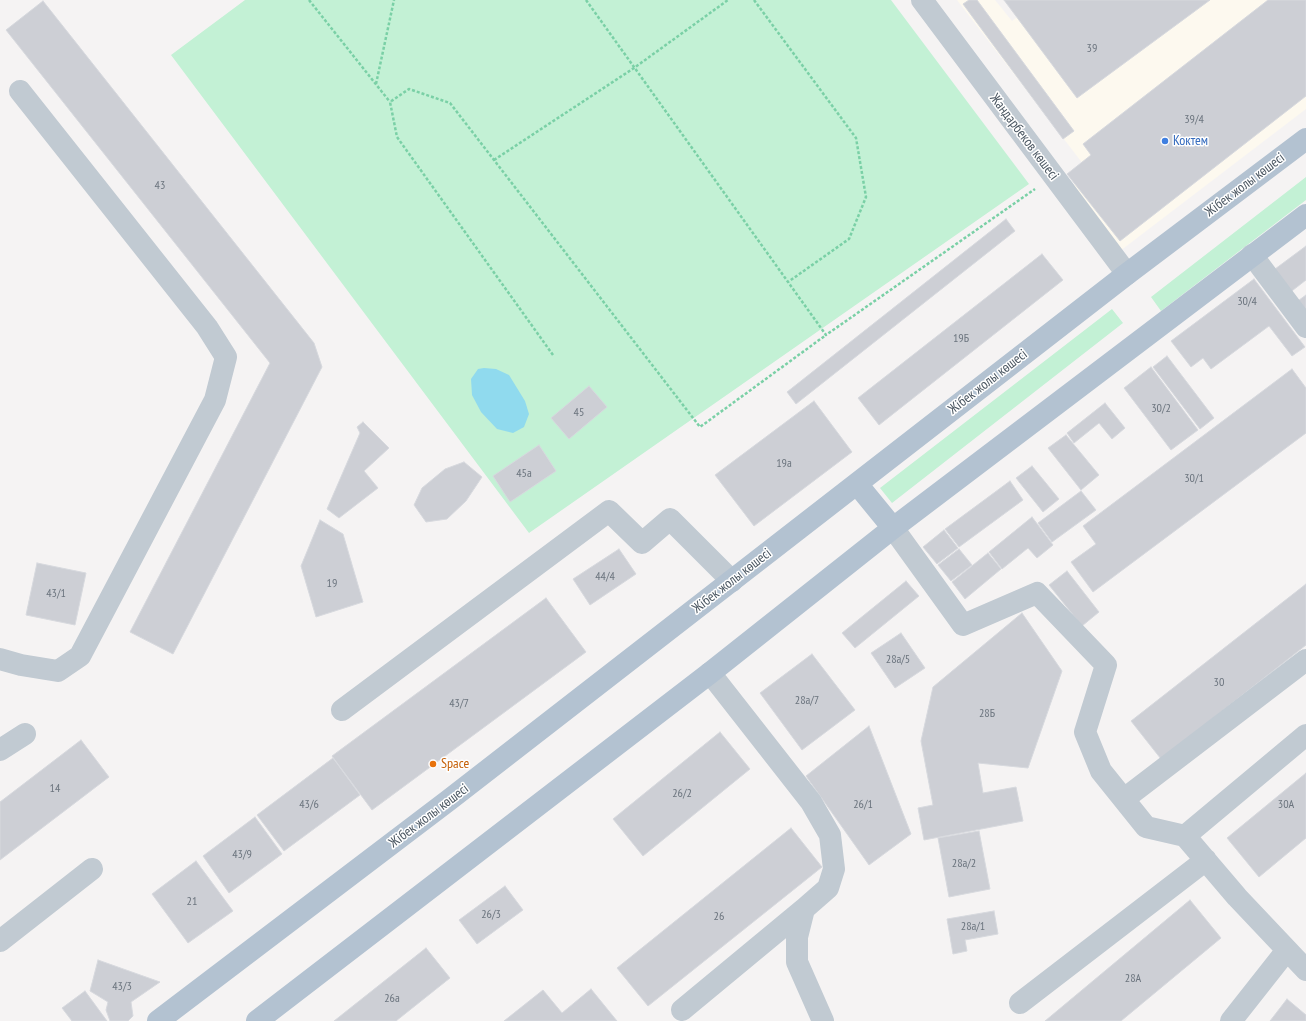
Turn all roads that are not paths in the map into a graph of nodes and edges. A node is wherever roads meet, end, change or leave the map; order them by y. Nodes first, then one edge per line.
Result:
1 (922, 0) edge
2 (20, 91) dead end
3 (1306, 139) edge
4 (1306, 215) edge
5 (1252, 255) junction
6 (1127, 274) junction
7 (1306, 327) edge
8 (857, 484) junction
9 (894, 528) junction
10 (732, 581) junction
11 (0, 659) edge
12 (1306, 660) edge
13 (710, 673) junction
14 (342, 710) dead end
15 (25, 734) dead end
16 (1306, 735) edge
17 (0, 750) edge
18 (1124, 800) junction
19 (1185, 836) junction
20 (1206, 860) junction
21 (92, 869) dead end
22 (804, 909) junction
23 (0, 941) edge
24 (1287, 950) junction
25 (1306, 970) edge
26 (1020, 1002) dead end
27 (682, 1010) dead end
28 (158, 1021) edge
29 (257, 1021) edge
30 (823, 1021) edge
31 (1231, 1021) edge

1 - 6 street, Жандарбеков көшесі
2 - 11 street
3 - 6 main road, Жібек жолы көшесі
4 - 5 main road
5 - 7 street
5 - 9 main road
6 - 8 main road, Жібек жолы көшесі
8 - 9 main road
8 - 10 main road, Жібек жолы көшесі
9 - 13 main road
9 - 18 street
10 - 14 street
10 - 28 main road, Жібек жолы көшесі
12 - 18 street
13 - 22 street
13 - 29 main road
15 - 17 street
16 - 19 street
18 - 19 street
19 - 20 street
20 - 24 street
20 - 26 street
21 - 23 street
22 - 27 street
22 - 30 street
24 - 25 street
24 - 31 street

